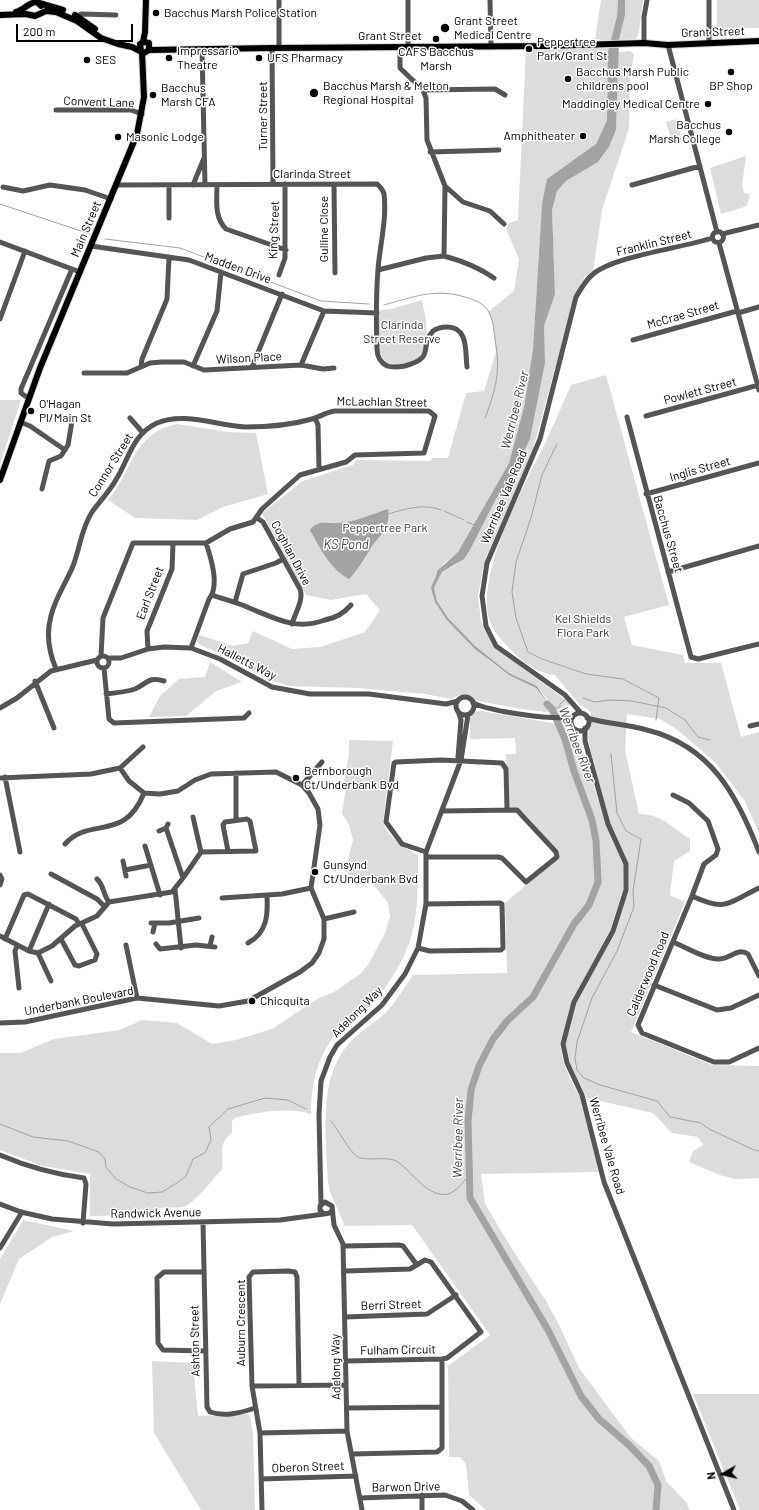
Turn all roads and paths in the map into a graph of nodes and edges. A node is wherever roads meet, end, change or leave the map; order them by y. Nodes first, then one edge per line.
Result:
1 (146, 0) edge
2 (279, 0) edge
3 (408, 0) edge
4 (490, 0) edge
5 (647, 0) edge
6 (708, 0) edge
7 (34, 2) edge
8 (31, 14) junction
9 (39, 14) junction
10 (1, 15) edge
11 (116, 15) dead end
12 (78, 17) junction
13 (759, 41) edge
14 (145, 43) junction
15 (644, 43) junction
16 (709, 43) junction
17 (668, 45) junction
18 (408, 47) junction
19 (490, 47) junction
20 (272, 48) junction
21 (280, 48) junction
22 (400, 48) junction
23 (164, 49) junction
24 (202, 49) junction
25 (145, 51) junction
26 (423, 90) junction
27 (505, 95) dead end
28 (56, 110) dead end
29 (142, 114) junction
30 (500, 150) dead end
31 (430, 152) junction
32 (205, 155) junction
33 (700, 166) junction
34 (274, 184) junction
35 (285, 184) junction
36 (116, 185) junction
37 (170, 185) junction
38 (193, 185) junction
39 (205, 185) junction
40 (217, 185) junction
41 (334, 185) junction
42 (632, 185) dead end
43 (445, 186) junction
44 (3, 187) dead end
45 (111, 199) junction
46 (169, 218) dead end
47 (504, 224) dead end
48 (759, 225) edge
49 (717, 232) junction
50 (722, 234) junction
51 (712, 238) junction
52 (0, 242) edge
53 (719, 243) junction
54 (91, 246) junction
55 (286, 250) junction
56 (25, 251) junction
57 (444, 256) junction
58 (169, 257) junction
59 (72, 269) junction
60 (600, 269) joint
61 (378, 270) junction
62 (80, 272) junction
63 (221, 272) junction
64 (335, 273) dead end
65 (279, 275) dead end
66 (494, 278) dead end
67 (282, 294) junction
68 (759, 307) edge
69 (324, 311) junction
70 (377, 312) junction
71 (738, 312) junction
72 (0, 319) edge
73 (633, 340) dead end
74 (302, 365) junction
75 (141, 366) junction
76 (192, 366) junction
77 (252, 367) junction
78 (467, 367) dead end
79 (334, 368) dead end
80 (84, 373) dead end
81 (759, 387) edge
82 (29, 397) junction
83 (646, 416) dead end
84 (627, 417) dead end
85 (130, 418) dead end
86 (315, 418) junction
87 (72, 421) dead end
88 (20, 422) junction
89 (287, 424) joint
90 (143, 433) junction
91 (65, 450) junction
92 (759, 463) edge
93 (319, 469) junction
94 (0, 480) edge
95 (42, 489) dead end
96 (646, 494) junction
97 (257, 518) junction
98 (173, 544) junction
99 (206, 544) junction
100 (759, 546) edge
101 (283, 558) junction
102 (668, 572) junction
103 (212, 596) junction
104 (235, 602) junction
105 (351, 605) dead end
106 (292, 624) junction
107 (759, 644) edge
108 (190, 648) junction
109 (148, 649) junction
110 (105, 659) junction
111 (104, 668) junction
112 (56, 669) junction
113 (35, 681) junction
114 (164, 681) dead end
115 (106, 694) junction
116 (458, 701) junction
117 (473, 703) junction
118 (446, 704) junction
119 (573, 705) junction
120 (0, 708) edge
121 (484, 708) junction
122 (458, 711) junction
123 (470, 713) junction
124 (580, 713) junction
125 (249, 714) dead end
126 (573, 716) junction
127 (559, 718) junction
128 (587, 718) junction
129 (603, 723) junction
130 (759, 724) edge
131 (572, 725) junction
132 (750, 726) dead end
133 (586, 727) junction
134 (54, 728) dead end
135 (577, 730) junction
136 (585, 741) junction
137 (143, 748) dead end
138 (322, 762) dead end
139 (458, 763) junction
140 (120, 768) junction
141 (236, 773) junction
142 (2, 777) edge
143 (302, 785) junction
144 (144, 793) junction
145 (673, 795) dead end
146 (507, 809) junction
147 (442, 811) junction
148 (193, 817) dead end
149 (236, 819) junction
150 (160, 831) dead end
151 (65, 844) dead end
152 (145, 846) dead end
153 (228, 851) junction
154 (20, 852) dead end
155 (201, 852) junction
156 (759, 852) edge
157 (426, 855) junction
158 (122, 861) dead end
159 (151, 865) junction
160 (0, 874) edge
161 (51, 874) dead end
162 (97, 878) dead end
163 (184, 878) junction
164 (0, 885) edge
165 (311, 888) junction
166 (759, 888) edge
167 (175, 889) junction
168 (160, 895) junction
169 (266, 896) junction
170 (692, 896) junction
171 (222, 898) dead end
172 (109, 902) junction
173 (49, 904) junction
174 (426, 904) junction
175 (104, 906) junction
176 (354, 912) dead end
177 (199, 918) dead end
178 (179, 920) junction
179 (324, 920) junction
180 (81, 924) junction
181 (153, 932) dead end
182 (0, 936) edge
183 (212, 938) dead end
184 (5, 939) junction
185 (61, 939) junction
186 (673, 942) junction
187 (156, 944) dead end
188 (248, 944) dead end
189 (126, 945) dead end
190 (17, 946) junction
191 (181, 948) junction
192 (418, 948) junction
193 (28, 952) junction
194 (38, 953) junction
195 (759, 976) edge
196 (51, 981) dead end
197 (654, 985) junction
198 (19, 988) dead end
199 (759, 995) edge
200 (137, 998) junction
201 (0, 1022) edge
202 (759, 1048) edge
203 (0, 1155) edge
204 (320, 1187) junction
205 (328, 1202) junction
206 (0, 1204) edge
207 (321, 1205) junction
208 (332, 1210) junction
209 (22, 1212) junction
210 (324, 1214) junction
211 (307, 1216) junction
212 (203, 1222) junction
213 (82, 1223) junction
214 (334, 1224) junction
215 (1, 1245) edge
216 (344, 1246) junction
217 (417, 1265) junction
218 (345, 1271) junction
219 (204, 1272) junction
220 (456, 1295) junction
221 (345, 1317) junction
222 (205, 1351) junction
223 (442, 1359) junction
224 (346, 1361) junction
225 (298, 1385) junction
226 (346, 1385) junction
227 (252, 1386) junction
228 (442, 1407) junction
229 (255, 1408) junction
230 (346, 1408) junction
231 (347, 1431) junction
232 (260, 1433) junction
233 (352, 1454) junction
234 (356, 1476) junction
235 (261, 1479) junction
236 (422, 1495) junction
237 (360, 1498) junction
238 (262, 1510) edge
239 (362, 1510) edge
240 (422, 1510) edge
241 (473, 1510) edge
242 (734, 1510) edge

1 - 14 main road
2 - 21 street
3 - 18 street
4 - 19 street
5 - 15 street
6 - 16 street
7 - 8 main road
7 - 9 main road
7 - 10 main road
7 - 12 main road, Grant Street
8 - 9 main road
8 - 10 main road
9 - 25 main road
11 - 12 street
12 - 14 main road, Grant Street
13 - 16 main road, Grant Street
14 - 23 main road, Grant Street
14 - 25 main road
14 - 25 main road
15 - 17 main road, Grant Street
15 - 19 main road, Grant Street
16 - 17 main road, Grant Street
17 - 33 street
18 - 19 main road, Grant Street
18 - 22 main road, Grant Street
20 - 21 main road, Grant Street
20 - 24 main road, Grant Street
20 - 34 street, Turner Street
21 - 22 main road, Grant Street
22 - 26 street
23 - 24 main road, Grant Street
23 - 25 main road, Grant Street
24 - 32 street
25 - 29 main road, Main Street
26 - 27 street
26 - 31 street
28 - 29 street, Convent Lane
29 - 36 main road, Main Street
30 - 31 street
31 - 43 street
32 - 38 street
32 - 39 street
33 - 42 street
33 - 49 street
34 - 35 street, Clarinda Street
34 - 40 street, Clarinda Street
35 - 41 street, Clarinda Street
35 - 55 street, King Street
36 - 37 street, Clarinda Street
36 - 45 main road, Main Street
37 - 38 street, Clarinda Street
37 - 46 street
38 - 39 street, Clarinda Street
39 - 40 street, Clarinda Street
40 - 55 street
41 - 61 street, Clarinda Street
41 - 64 street, Gulline Close
43 - 47 street
43 - 57 street
44 - 45 street
45 - 54 main road, Main Street
48 - 50 street
49 - 50 street
49 - 51 street
50 - 53 street
51 - 53 street
51 - 60 street, Franklin Street
52 - 56 street
53 - 71 street
54 - 58 street, Madden Drive
54 - 62 main road, Main Street
55 - 65 street, King Street
56 - 59 street
56 - 72 street
57 - 61 street
57 - 66 street
58 - 63 street, Madden Drive
58 - 75 street
59 - 62 street
59 - 82 street, Main Street
60 - 119 street, Werribee Vale Road
61 - 70 street, Clarinda Street
62 - 82 main road, Main Street
63 - 67 street, Madden Drive
63 - 76 street
67 - 69 street, Madden Drive
67 - 77 street
68 - 71 street, McCrae Street
69 - 70 street, Madden Drive
69 - 74 street
70 - 78 street, Clarinda Street
71 - 73 street, McCrae Street
71 - 81 street
74 - 77 street, Wilson Place
74 - 79 street, Wilson Place
75 - 76 street, Wilson Place
75 - 80 street, Wilson Place
76 - 77 street, Wilson Place
81 - 83 street, Powlett Street
82 - 88 main road, Main Street
84 - 96 street, Bacchus Street
85 - 90 street
86 - 89 street, McLachlan Street
86 - 93 street
86 - 93 street, McLachlan Street
87 - 91 street
88 - 91 street
88 - 94 main road, Main Street
89 - 90 street, Connor Street
90 - 112 street, Connor Street
91 - 95 street
92 - 96 street, Inglis Street
93 - 97 street, McLachlan Street
96 - 102 street, Bacchus Street
97 - 99 street, McLachlan Street
97 - 101 street, Coghlan Drive
98 - 99 street
98 - 109 street, Earl Street
98 - 110 street
99 - 103 street
100 - 102 street
101 - 104 street
101 - 106 street, Coghlan Drive
102 - 107 street, Bacchus Street
103 - 104 street
103 - 108 street
104 - 106 street
105 - 106 street
108 - 109 street, Halletts Way
108 - 118 street, Halletts Way
109 - 110 street, Halletts Way
110 - 111 street
110 - 111 street
110 - 112 street, Halletts Way
111 - 115 street
112 - 113 street, Halletts Way
113 - 120 street, Halletts Way
113 - 134 street
114 - 115 street
115 - 125 street
116 - 117 street
116 - 118 street, Halletts Way
116 - 122 street
117 - 121 street
117 - 123 street
118 - 122 street, Halletts Way
119 - 124 street, Werribee Vale Road
119 - 126 street
121 - 123 street
121 - 127 street
122 - 123 street
122 - 139 street, Adelong Way
123 - 139 street, Adelong Way
124 - 126 street
124 - 128 street
126 - 127 street
126 - 131 street
127 - 131 street
128 - 129 street
128 - 133 street
129 - 133 street
129 - 156 street
130 - 132 street
131 - 135 street
133 - 135 street
133 - 136 street, Werribee Vale Road
135 - 136 street, Werribee Vale Road
136 - 242 street, Werribee Vale Road
137 - 140 street
138 - 143 street
139 - 146 street
139 - 147 street, Adelong Way
139 - 157 street
140 - 142 street
140 - 144 street
141 - 143 street
141 - 144 street
141 - 149 street
142 - 154 street
143 - 165 street
144 - 151 street
145 - 170 street, Calderwood Road
146 - 147 street
146 - 157 street
147 - 157 street, Adelong Way
148 - 155 street
149 - 153 street
149 - 153 street
150 - 163 street
152 - 159 street
153 - 155 street
155 - 163 street
157 - 174 street, Adelong Way
158 - 159 street
159 - 168 street
160 - 164 street
161 - 175 street
162 - 172 street
163 - 167 street
165 - 169 street
165 - 179 street, Underbank Boulevard
166 - 170 street
167 - 168 street
167 - 178 street
168 - 172 street
169 - 171 street
169 - 188 street
170 - 186 street, Calderwood Road
172 - 175 street
173 - 180 street
173 - 184 street
173 - 193 street
174 - 192 street, Adelong Way
174 - 192 street
175 - 180 street
176 - 179 street
177 - 178 street
178 - 181 street
178 - 191 street
179 - 200 street, Underbank Boulevard
180 - 185 street
180 - 185 street
182 - 184 street
183 - 191 street
184 - 190 street
185 - 194 street
186 - 195 street
186 - 197 street, Calderwood Road
187 - 191 street
189 - 200 street
190 - 193 street
190 - 198 street
192 - 204 street, Adelong Way
193 - 194 street
194 - 196 street
197 - 199 street
197 - 202 street, Calderwood Road
200 - 201 street, Underbank Boulevard
203 - 213 street
204 - 205 street, Adelong Way
204 - 207 street, Adelong Way
205 - 207 street
205 - 208 street
206 - 209 street, Randwick Avenue
207 - 210 street
207 - 211 street, Randwick Avenue
208 - 210 street
208 - 214 street, Adelong Way
209 - 213 street, Randwick Avenue
209 - 215 street
210 - 211 street, Randwick Avenue
210 - 214 street, Adelong Way
211 - 212 street, Randwick Avenue
212 - 213 street, Randwick Avenue
212 - 219 street, Ashton Street
214 - 216 street, Adelong Way
216 - 217 street
216 - 218 street, Adelong Way
217 - 218 street, Fulham Circuit
217 - 220 street, Fulham Circuit
218 - 221 street, Adelong Way
219 - 222 street, Ashton Street
219 - 222 street
220 - 221 street, Berri Street
220 - 223 street, Fulham Circuit
221 - 224 street, Adelong Way
222 - 229 street, Ashton Street
223 - 224 street, Fulham Circuit
223 - 228 street
224 - 226 street, Adelong Way
225 - 226 street
225 - 227 street
225 - 227 street, Auburn Crescent
226 - 230 street, Adelong Way
227 - 229 street
228 - 230 street
228 - 233 street
229 - 232 street
230 - 231 street, Adelong Way
231 - 232 street
231 - 233 street, Adelong Way
232 - 235 street
233 - 234 street, Adelong Way
234 - 235 street, Oberon Street
234 - 237 street, Adelong Way
235 - 238 street
236 - 237 street, Barwon Drive
236 - 240 street
236 - 241 street, Barwon Drive
237 - 239 street, Adelong Way

